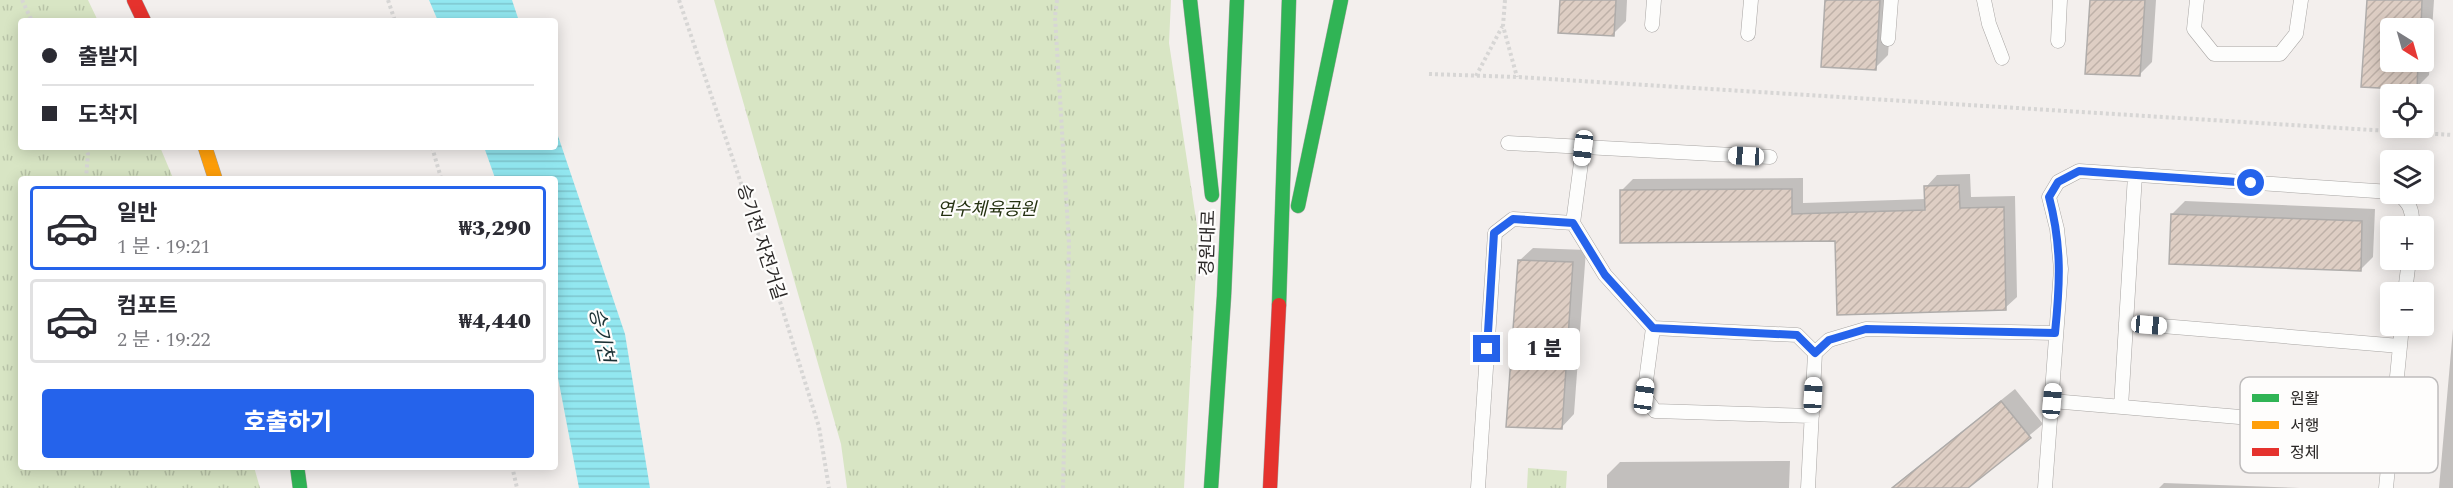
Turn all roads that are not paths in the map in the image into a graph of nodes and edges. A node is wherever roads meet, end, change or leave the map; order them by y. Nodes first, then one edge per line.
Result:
1 (134, 0) edge
2 (1190, 0) edge
3 (1237, 0) edge
4 (1289, 0) edge
5 (1341, 0) edge
6 (1654, 0) edge
7 (1751, 0) edge
8 (1891, 0) edge
9 (1984, 0) edge
10 (2060, 0) edge
11 (2197, 0) edge
12 (2301, 0) edge
13 (143, 18) edge
14 (1652, 25) dead end
15 (1748, 33) dead end
16 (1888, 39) dead end
17 (2058, 41) dead end
18 (2002, 58) dead end
19 (1508, 143) dead end
20 (1583, 148) junction
21 (206, 150) edge
22 (1770, 157) dead end
23 (2134, 175) junction
24 (214, 176) edge
25 (2380, 191) edge
26 (1573, 223) junction
27 (1280, 293) junction
28 (1224, 296) junction
29 (2126, 323) junction
30 (1653, 328) junction
31 (2055, 333) junction
32 (2401, 336) edge
33 (2400, 346) junction
34 (1815, 353) junction
35 (2397, 377) edge
36 (2052, 401) junction
37 (2121, 407) junction
38 (1812, 416) junction
39 (2240, 417) edge
40 (298, 470) edge
41 (2388, 473) edge
42 (300, 488) edge
43 (1211, 488) edge
44 (1270, 488) edge
45 (1478, 488) edge
46 (1808, 488) edge
47 (2045, 488) edge
48 (2386, 488) edge

1 - 13 main road
2 - 28 main road
3 - 28 main road, 경원대로
4 - 27 main road
5 - 27 main road
6 - 14 lane
7 - 15 lane
8 - 16 lane
9 - 18 lane
10 - 17 lane
11 - 12 lane
19 - 20 lane
20 - 22 lane
20 - 26 lane
21 - 24 main road
23 - 25 lane
23 - 29 lane
23 - 31 lane
26 - 30 lane
26 - 45 lane
27 - 44 main road
28 - 43 main road, 경원대로
29 - 33 lane
29 - 37 lane
30 - 34 lane
30 - 38 lane
31 - 34 lane
31 - 36 lane
32 - 33 lane
33 - 35 lane
34 - 38 lane
36 - 37 lane
36 - 47 lane
37 - 39 lane
38 - 46 lane
40 - 42 main road
41 - 48 lane

